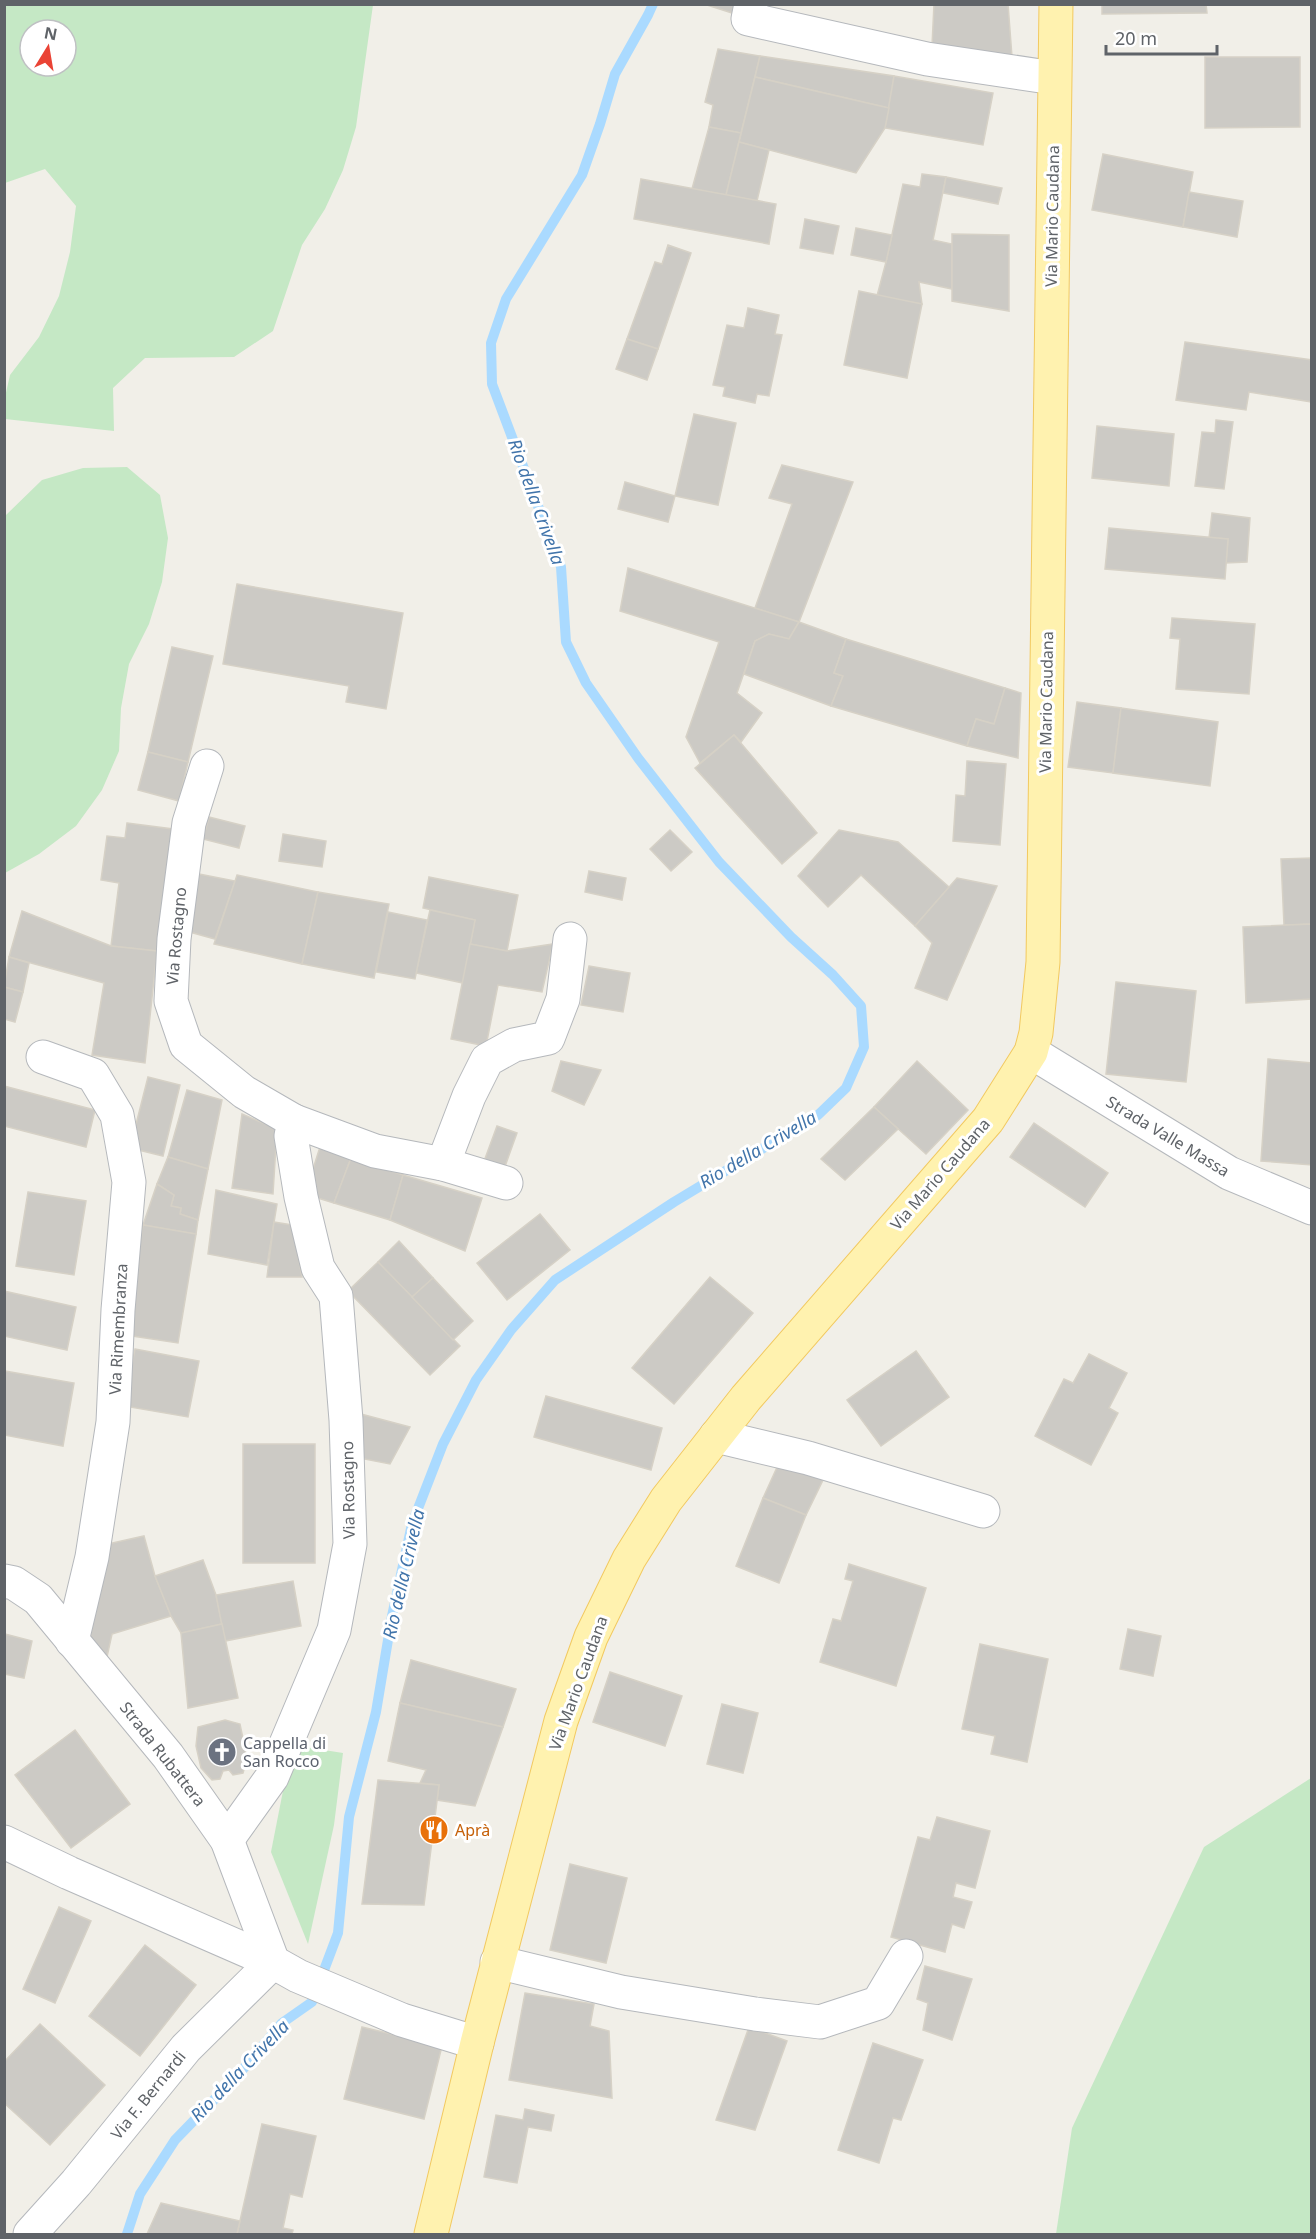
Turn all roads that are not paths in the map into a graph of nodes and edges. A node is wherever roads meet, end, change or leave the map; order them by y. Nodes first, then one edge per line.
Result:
1 (752, 4) edge
2 (1056, 4) edge
3 (1054, 78) junction
4 (207, 766) dead end
5 (570, 939) dead end
6 (1031, 1052) junction
7 (43, 1058) dead end
8 (294, 1121) junction
9 (443, 1164) junction
10 (506, 1183) dead end
11 (1311, 1208) edge
12 (716, 1436) junction
13 (983, 1511) dead end
14 (4, 1581) edge
15 (72, 1641) junction
16 (228, 1840) junction
17 (4, 1842) edge
18 (906, 1956) dead end
19 (497, 1962) junction
20 (285, 1969) junction
21 (477, 2043) junction
22 (30, 2235) edge
23 (430, 2235) edge

1 - 3 street
2 - 3 main road, Via Mario Caudana
3 - 6 main road, Via Mario Caudana
4 - 8 street, Via Rostagno
5 - 9 street
6 - 11 street, Strada Valle Massa
6 - 12 main road, Via Mario Caudana
7 - 15 street, Via Rimembranza
8 - 9 street, Via Rostagno
8 - 16 street, Via Rostagno
9 - 10 street, Via Rostagno
12 - 13 street
12 - 19 main road, Via Mario Caudana
14 - 15 street, Strada Rubattera
15 - 16 street, Strada Rubattera
16 - 20 street, Strada Rubattera
17 - 20 street
18 - 19 street
19 - 21 main road, Via Mario Caudana
20 - 21 street
20 - 22 street, Via F. Bernardi
21 - 23 main road, Via Mario Caudana

